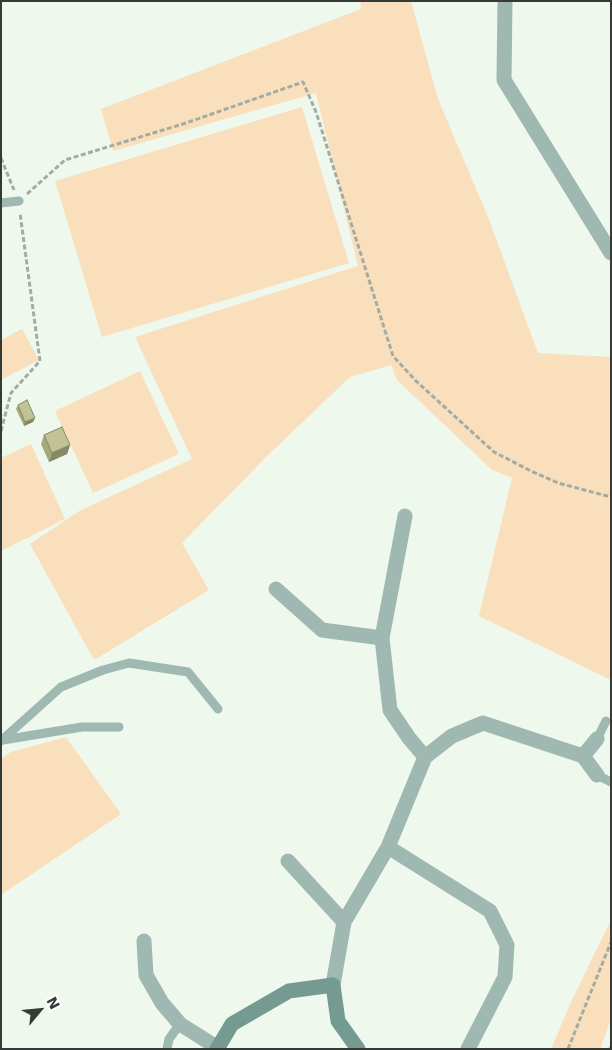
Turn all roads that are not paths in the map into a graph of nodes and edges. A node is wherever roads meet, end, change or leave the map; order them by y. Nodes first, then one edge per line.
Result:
1 (505, 1) edge
2 (19, 201) road end
3 (1, 203) edge
4 (611, 253) edge
5 (405, 516) dead end
6 (276, 589) dead end
7 (382, 638) junction
8 (218, 709) dead end
9 (606, 721) dead end
10 (119, 727) dead end
11 (597, 739) joint
12 (2, 741) edge
13 (425, 756) junction
14 (583, 756) junction
15 (604, 779) edge
16 (388, 847) junction
17 (288, 860) dead end
18 (344, 922) junction
19 (144, 941) dead end
20 (332, 985) junction
21 (180, 1024) junction
22 (217, 1048) edge
23 (167, 1049) edge
24 (358, 1049) edge
25 (468, 1049) edge

1 - 4 street
2 - 3 lane
5 - 7 street
6 - 7 street
7 - 13 street
8 - 12 lane
9 - 11 lane
10 - 12 lane
11 - 14 street
13 - 14 street
13 - 16 street
14 - 15 street
16 - 18 street
16 - 25 street
17 - 18 street
18 - 20 street
19 - 21 street
20 - 22 street
20 - 24 street
21 - 22 street
21 - 23 lane

